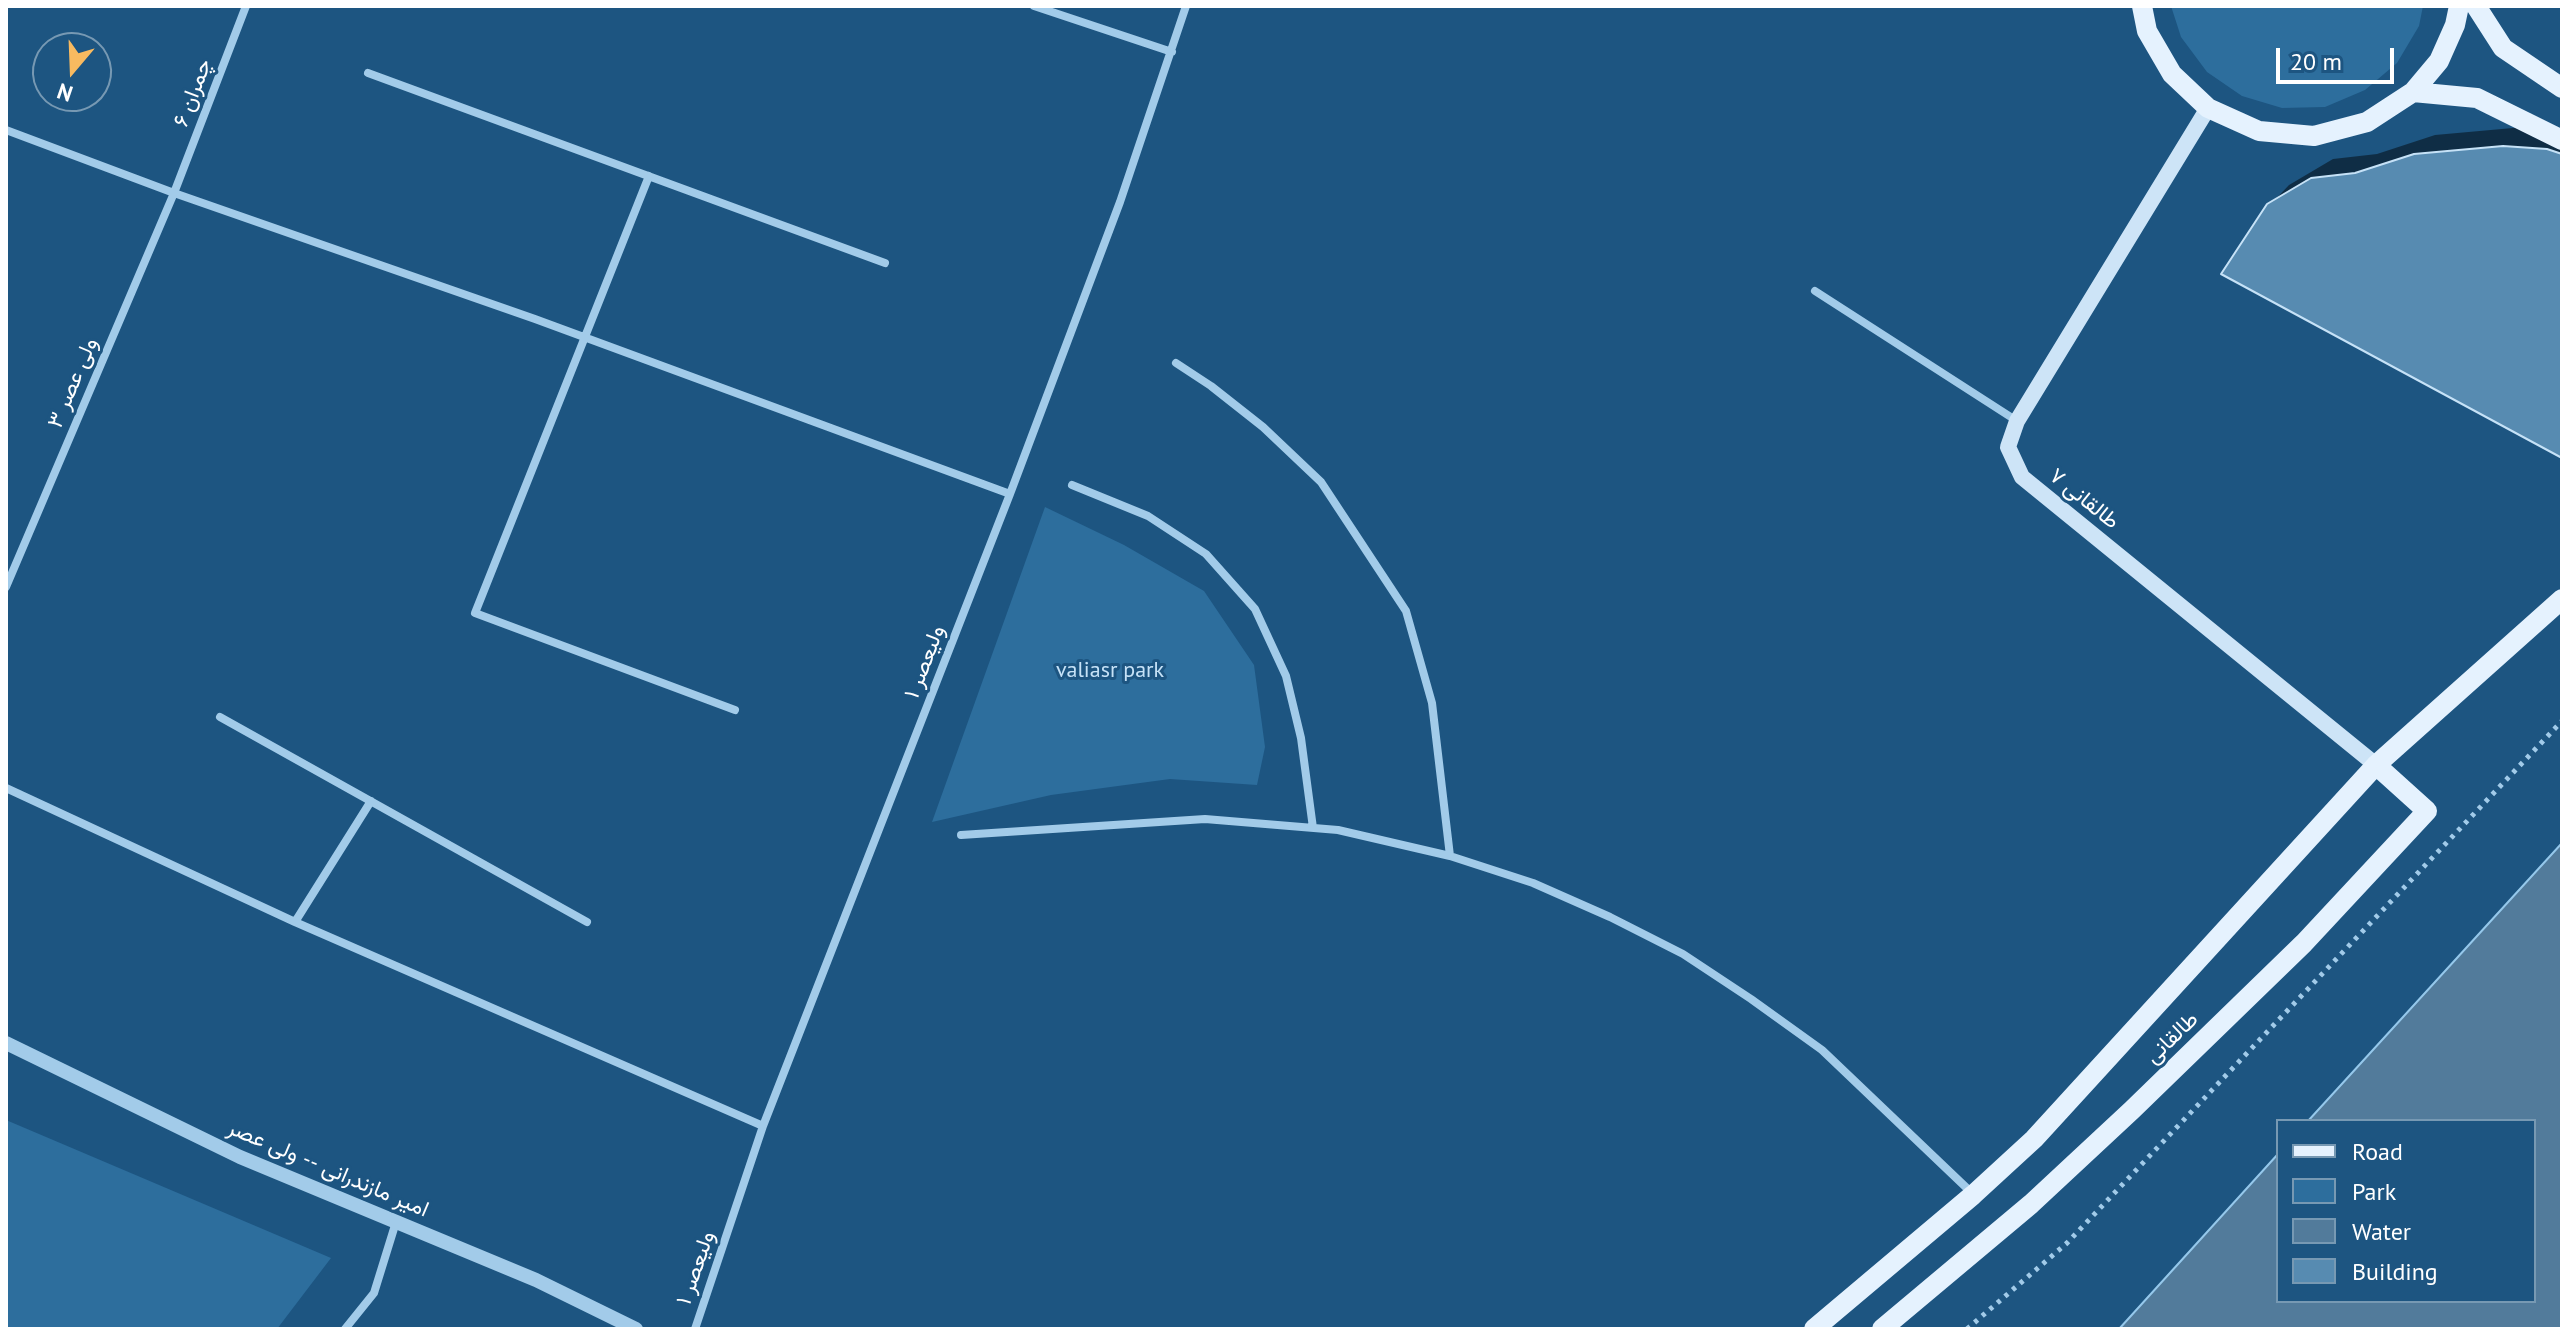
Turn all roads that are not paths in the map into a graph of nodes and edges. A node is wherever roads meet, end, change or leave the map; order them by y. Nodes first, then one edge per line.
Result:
1 (246, 6) edge
2 (1034, 6) edge
3 (1186, 6) edge
4 (2142, 6) edge
5 (2459, 6) edge
6 (2476, 6) edge
7 (1172, 52) junction
8 (368, 73) dead end
9 (2562, 88) edge
10 (2413, 92) junction
11 (2208, 108) junction
12 (6, 130) edge
13 (2562, 140) edge
14 (649, 176) junction
15 (174, 193) junction
16 (885, 263) dead end
17 (1815, 291) dead end
18 (584, 338) junction
19 (1176, 363) dead end
20 (2017, 421) junction
21 (1072, 485) dead end
22 (1010, 494) junction
23 (6, 587) edge
24 (2562, 599) edge
25 (735, 710) dead end
26 (220, 717) dead end
27 (2376, 765) junction
28 (6, 788) edge
29 (371, 801) junction
30 (1313, 828) junction
31 (961, 835) dead end
32 (1450, 856) junction
33 (295, 922) junction
34 (587, 922) dead end
35 (6, 1043) edge
36 (763, 1126) junction
37 (1973, 1195) junction
38 (396, 1222) junction
39 (345, 1329) edge
40 (636, 1329) edge
41 (695, 1329) edge
42 (1814, 1329) edge
43 (1882, 1329) edge

1 - 15 street, چمران ۶
2 - 7 street
3 - 7 street, ولیعصر ۱
4 - 11 main road
5 - 10 main road
6 - 9 main road
7 - 22 street, ولیعصر ۱
8 - 14 street
10 - 11 main road
10 - 13 main road
11 - 20 main road, طالقانی ۷
12 - 15 street
14 - 16 street
14 - 18 street
15 - 18 street
15 - 23 street, ولی عصر ۳
17 - 20 street
18 - 22 street
18 - 25 street
19 - 32 street
20 - 27 main road, طالقانی ۷
21 - 30 street
22 - 36 street, ولیعصر ۱
24 - 27 main road, طالقانی
26 - 29 street
27 - 37 main road, طالقانی
27 - 43 main road, طالقانی
28 - 33 street
29 - 33 street
29 - 34 street
30 - 31 street
30 - 32 street
32 - 37 street
33 - 36 street
35 - 38 street, امیر مازندرانی -- ولی عصر
36 - 41 street, ولیعصر ۱
37 - 42 main road, طالقانی
38 - 39 street
38 - 40 street, امیر مازندرانی -- ولی عصر

